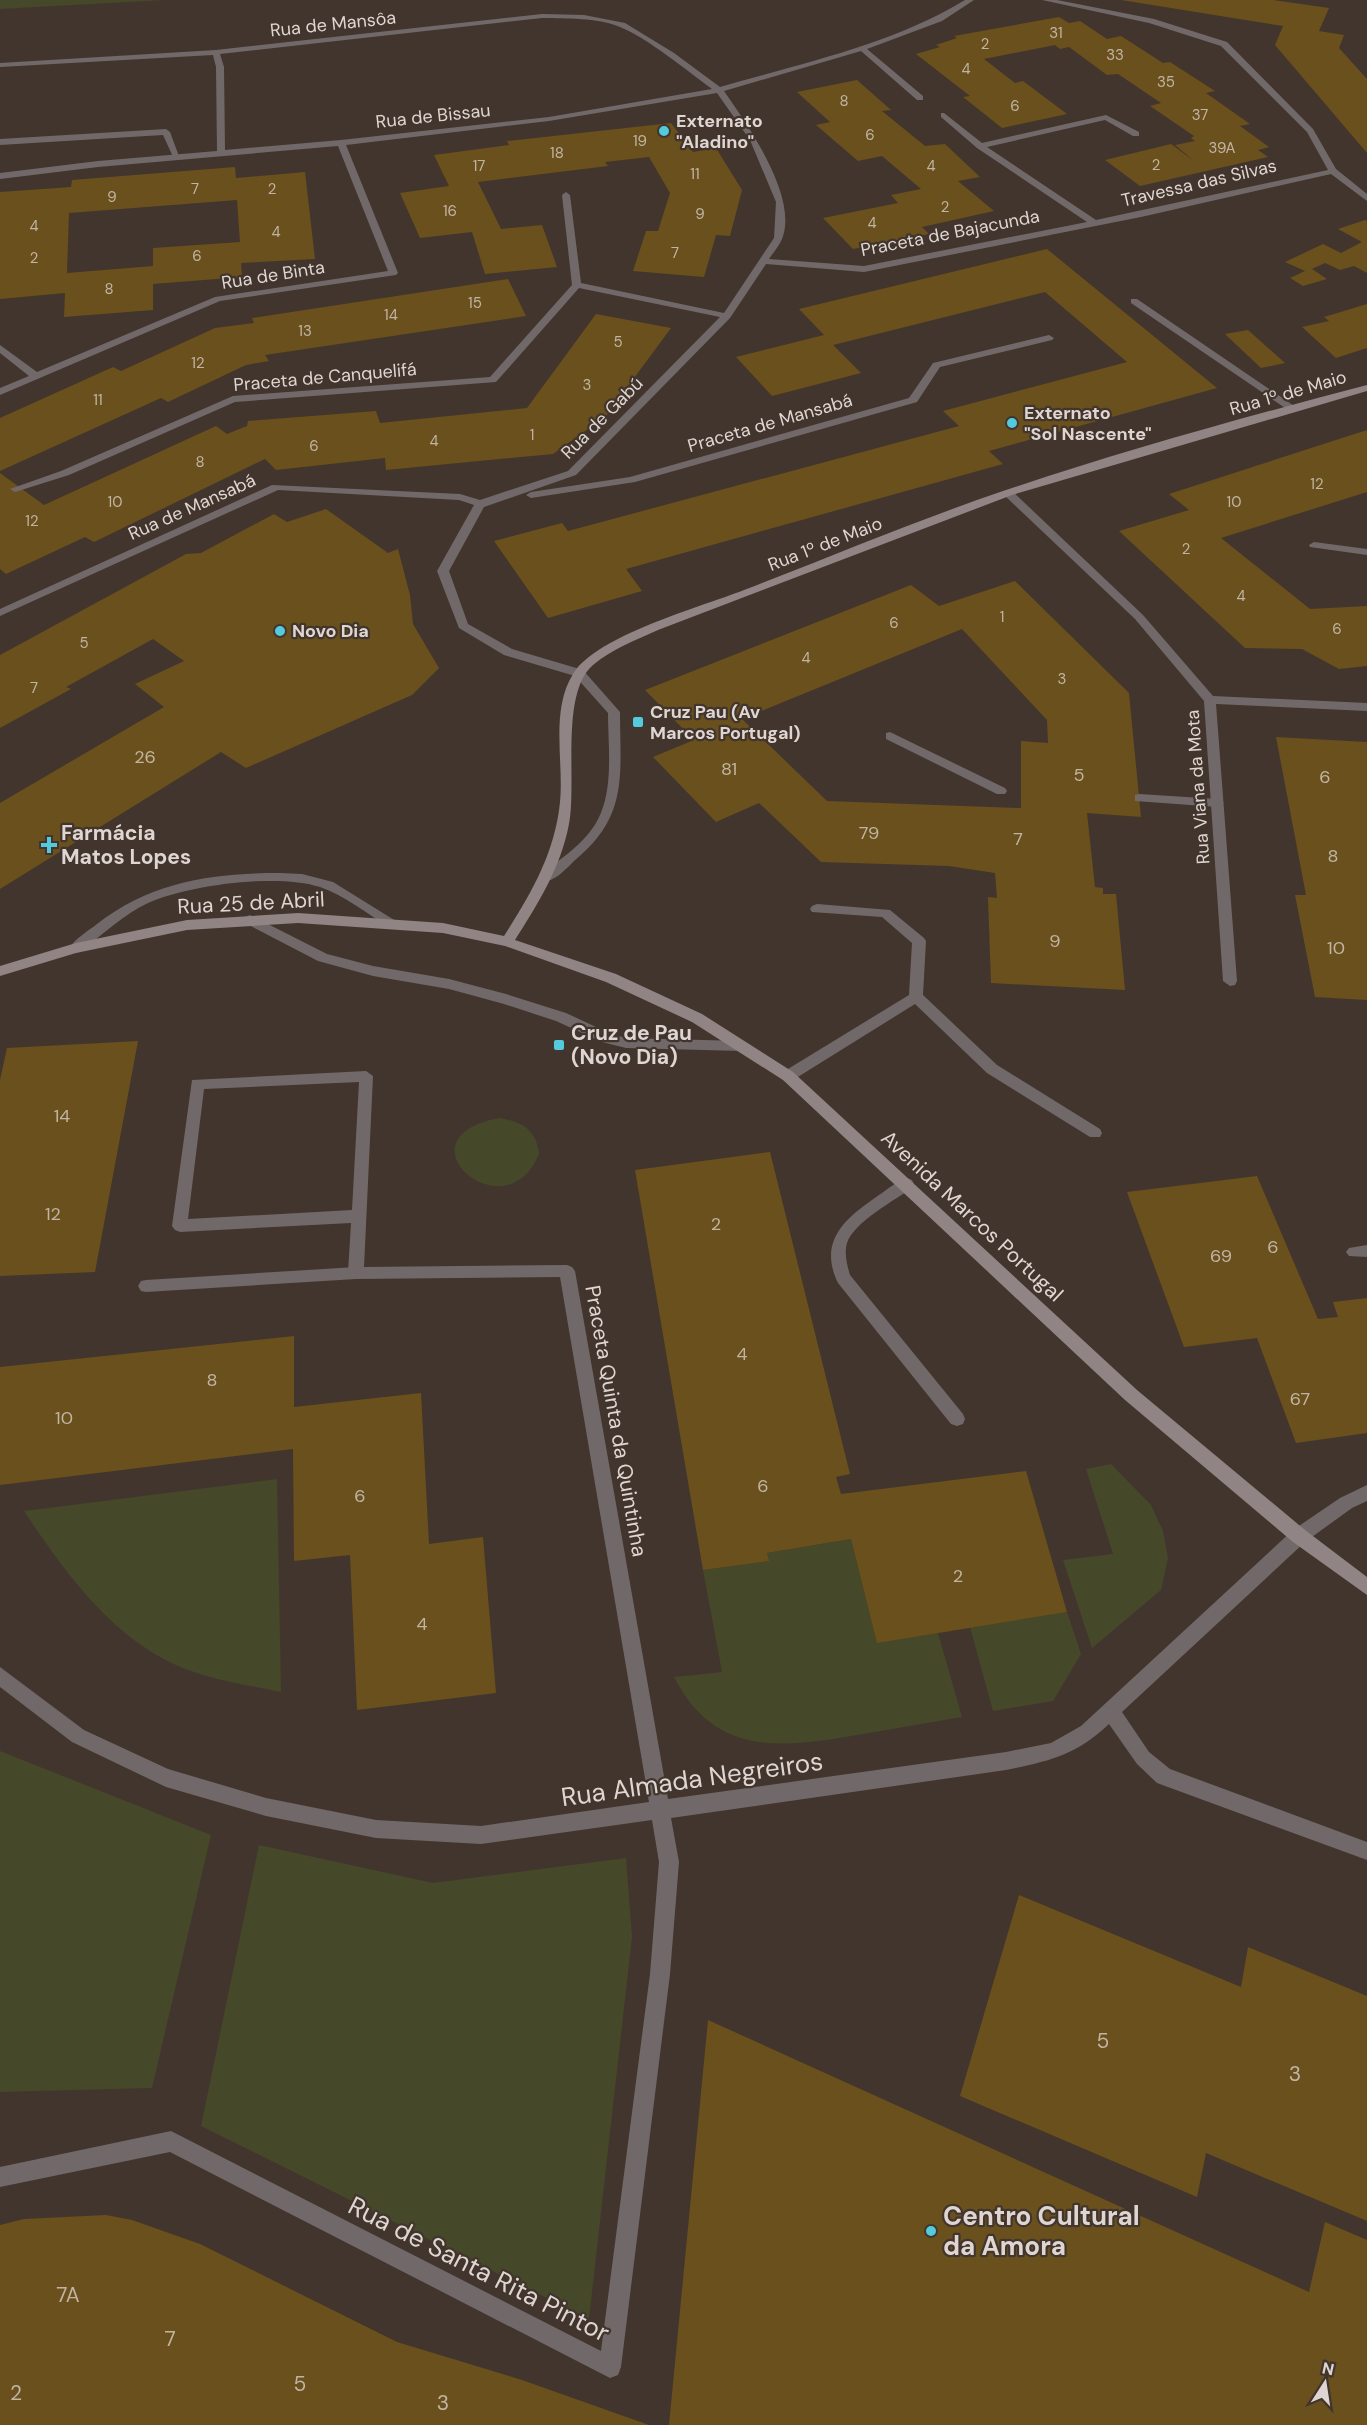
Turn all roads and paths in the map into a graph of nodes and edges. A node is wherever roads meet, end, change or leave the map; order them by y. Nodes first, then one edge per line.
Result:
1 (970, 0) edge
2 (1046, 0) edge
3 (862, 48) junction
4 (216, 52) junction
5 (0, 64) edge
6 (719, 90) junction
7 (920, 98) dead end
8 (944, 115) dead end
9 (1136, 135) dead end
10 (0, 142) edge
11 (341, 143) junction
12 (980, 146) junction
13 (221, 153) junction
14 (177, 157) junction
15 (1332, 171) junction
16 (0, 176) edge
17 (566, 195) dead end
18 (1367, 198) edge
19 (1093, 222) junction
20 (1072, 226) joint
21 (762, 261) junction
22 (577, 285) junction
23 (1134, 301) dead end
24 (727, 316) junction
25 (1049, 338) dead end
26 (0, 348) edge
27 (37, 376) junction
28 (1367, 388) edge
29 (0, 392) edge
30 (1294, 410) junction
31 (15, 489) dead end
32 (1008, 493) junction
33 (480, 504) junction
34 (1314, 545) dead end
35 (1367, 552) edge
36 (0, 613) edge
37 (579, 673) junction
38 (1210, 700) junction
39 (1367, 707) edge
40 (890, 736) dead end
41 (1000, 791) dead end
42 (1139, 798) dead end
43 (1218, 803) junction
44 (548, 876) junction
45 (817, 909) dead end
46 (250, 920) junction
47 (392, 923) junction
48 (507, 942) junction
49 (76, 948) junction
50 (0, 971) edge
51 (1230, 981) dead end
52 (916, 997) junction
53 (742, 1046) junction
54 (788, 1076) junction
55 (1095, 1133) dead end
56 (907, 1184) junction
57 (360, 1216) junction
58 (356, 1273) junction
59 (146, 1286) dead end
60 (957, 1419) dead end
61 (1367, 1493) edge
62 (1299, 1536) junction
63 (1367, 1587) edge
64 (0, 1676) edge
65 (1110, 1711) junction
66 (660, 1809) junction
67 (1367, 1851) edge
68 (0, 2177) edge

1 - 3 street, Rua de Bissau
2 - 15 street
3 - 6 street, Rua de Bissau
3 - 7 street
4 - 5 street, Rua de Mansôa
4 - 6 street, Rua de Mansôa
4 - 13 street
6 - 11 street, Rua de Bissau
6 - 21 street, Rua de Gabú
8 - 12 street
9 - 12 street
10 - 14 street
11 - 13 street, Rua de Bissau
11 - 27 street, Rua de Binta
12 - 19 street
13 - 14 street, Rua de Bissau
14 - 16 street, Rua de Bissau
15 - 18 street
15 - 19 street, Travessa das Silvas
17 - 22 street
19 - 20 street, Travessa das Silvas
20 - 21 street, Praceta de Bajacunda
21 - 24 street, Rua de Gabú
22 - 24 street
22 - 31 street, Praceta de Canquelifá
23 - 30 street
24 - 33 street, Rua de Gabú
25 - 33 street, Praceta de Mansabá
26 - 27 street
27 - 29 street, Rua de Binta
28 - 30 street, Rua 1º de Maio
30 - 32 street, Rua 1º de Maio
32 - 37 street, Rua 1º de Maio
32 - 38 street, Rua Viana da Mota
33 - 36 street, Rua de Mansabá
33 - 37 street
34 - 35 street
37 - 44 street
37 - 44 street
38 - 39 street
38 - 43 street, Rua Viana da Mota
40 - 41 street
42 - 43 street
43 - 51 street, Rua Viana da Mota
44 - 48 street
45 - 52 street
46 - 47 street, Rua 25 de Abril
46 - 49 street, Rua 25 de Abril
46 - 53 street
47 - 48 street, Rua 25 de Abril
47 - 49 street
48 - 53 street, Avenida Marcos Portugal
49 - 50 street, Rua 25 de Abril
52 - 54 street
52 - 55 street
53 - 54 street, Avenida Marcos Portugal
54 - 56 street, Avenida Marcos Portugal
56 - 60 street
56 - 62 street, Avenida Marcos Portugal
57 - 57 street
57 - 58 street
58 - 59 street
58 - 66 street, Praceta Quinta da Quintinha
61 - 62 street, Rua Almada Negreiros
62 - 63 street, Avenida Marcos Portugal
62 - 65 street, Rua Almada Negreiros
64 - 66 street, Rua Almada Negreiros
65 - 66 street, Rua Almada Negreiros
65 - 67 street
66 - 68 street, Rua de Santa Rita Pintor

